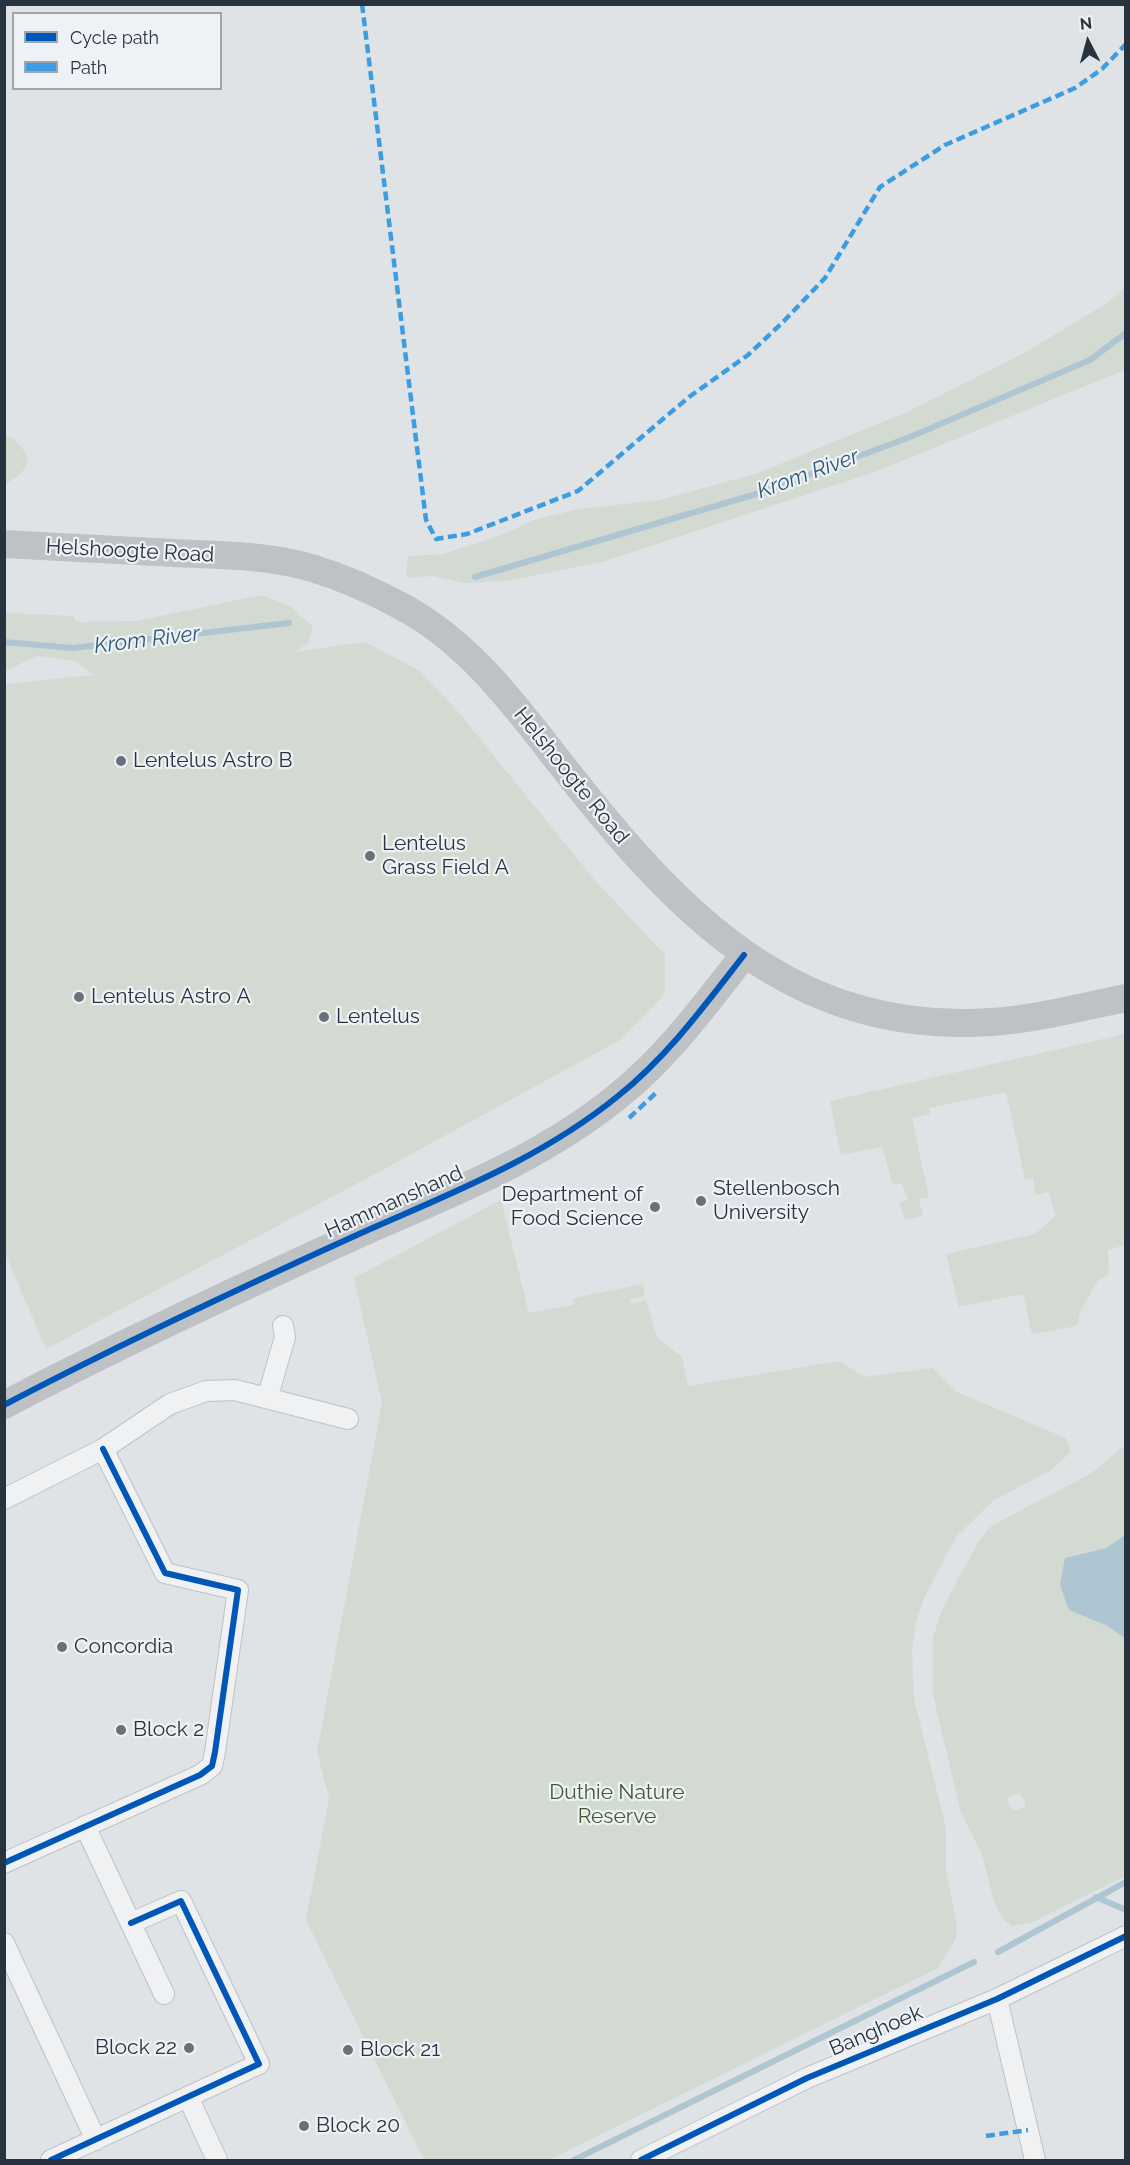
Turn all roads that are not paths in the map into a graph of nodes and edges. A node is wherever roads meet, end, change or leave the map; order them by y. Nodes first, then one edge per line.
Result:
1 (4, 544) edge
2 (744, 955) junction
3 (1125, 998) edge
4 (283, 1326) dead end
5 (268, 1396) junction
6 (4, 1405) edge
7 (348, 1419) dead end
8 (103, 1449) junction
9 (4, 1499) edge
10 (85, 1826) junction
11 (4, 1863) edge
12 (131, 1923) junction
13 (1125, 1936) edge
14 (4, 1943) edge
15 (164, 1994) dead end
16 (997, 1999) junction
17 (188, 2097) junction
18 (96, 2140) junction
19 (51, 2160) edge
20 (217, 2160) edge
21 (641, 2160) edge
22 (1035, 2160) edge

1 - 2 main road, Helshoogte Road
2 - 3 main road, Helshoogte Road
2 - 6 main road, Hammanshand
4 - 5 street
5 - 7 street
5 - 8 street
8 - 9 street
8 - 10 street
10 - 11 street
10 - 12 street
12 - 15 street
12 - 17 street
13 - 16 street, Banghoek
14 - 18 street
16 - 21 street, Banghoek
16 - 22 street
17 - 18 street
17 - 20 street
18 - 19 street

